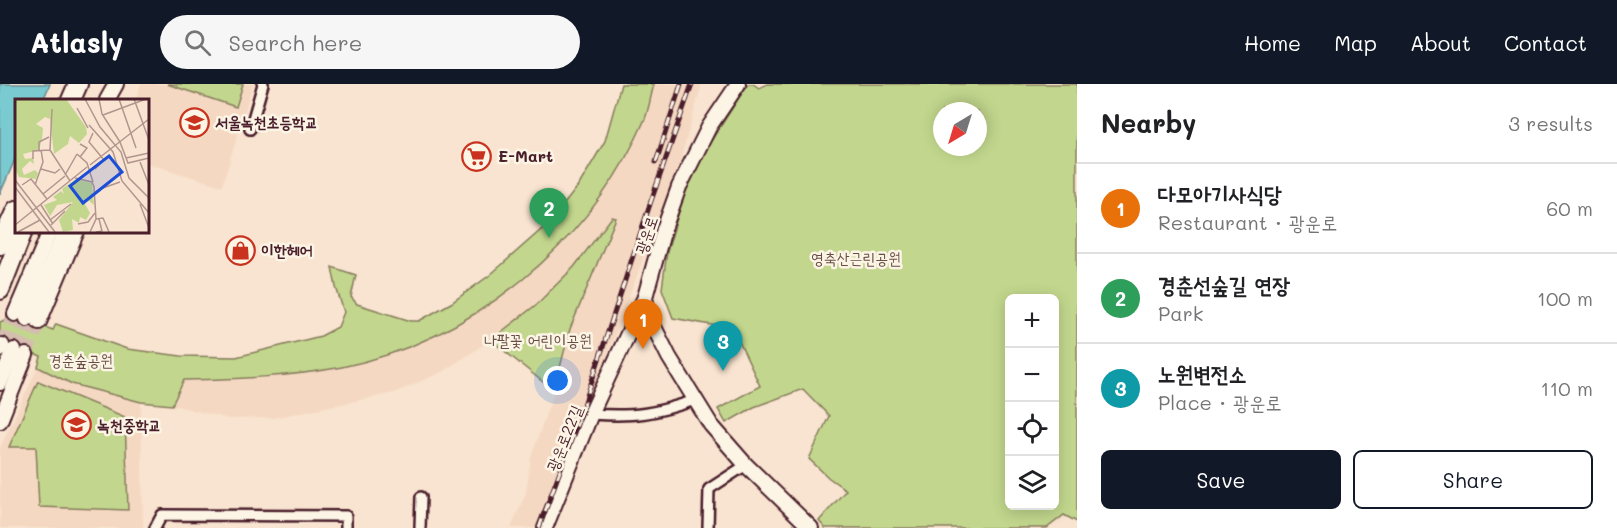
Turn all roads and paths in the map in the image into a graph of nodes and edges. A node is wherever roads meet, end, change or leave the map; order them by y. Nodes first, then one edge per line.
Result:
1 (78, 84) edge
2 (116, 84) edge
3 (122, 84) edge
4 (264, 84) edge
5 (738, 84) edge
6 (71, 99) edge
7 (108, 99) edge
8 (119, 99) edge
9 (250, 129) dead end
10 (15, 212) edge
11 (23, 232) edge
12 (50, 232) edge
13 (65, 232) edge
14 (76, 232) edge
15 (0, 245) edge
16 (0, 290) edge
17 (645, 297) junction
18 (27, 318) junction
19 (10, 350) edge
20 (0, 383) edge
21 (695, 400) junction
22 (591, 414) junction
23 (0, 421) edge
24 (746, 465) junction
25 (421, 497) dead end
26 (155, 528) edge
27 (346, 528) edge
28 (420, 528) edge
29 (545, 528) edge
30 (708, 528) edge
31 (811, 528) edge

1 - 6 highway
2 - 7 street
3 - 8 street
4 - 9 street
5 - 17 street, 광운로
10 - 15 highway
11 - 16 highway
12 - 18 street
13 - 18 street
14 - 18 street
17 - 21 street
17 - 22 street, 광운로22길
19 - 20 street
19 - 23 street
21 - 22 street
21 - 24 street
22 - 29 street, 광운로22길
24 - 30 street
24 - 31 street
25 - 28 street
26 - 27 street

